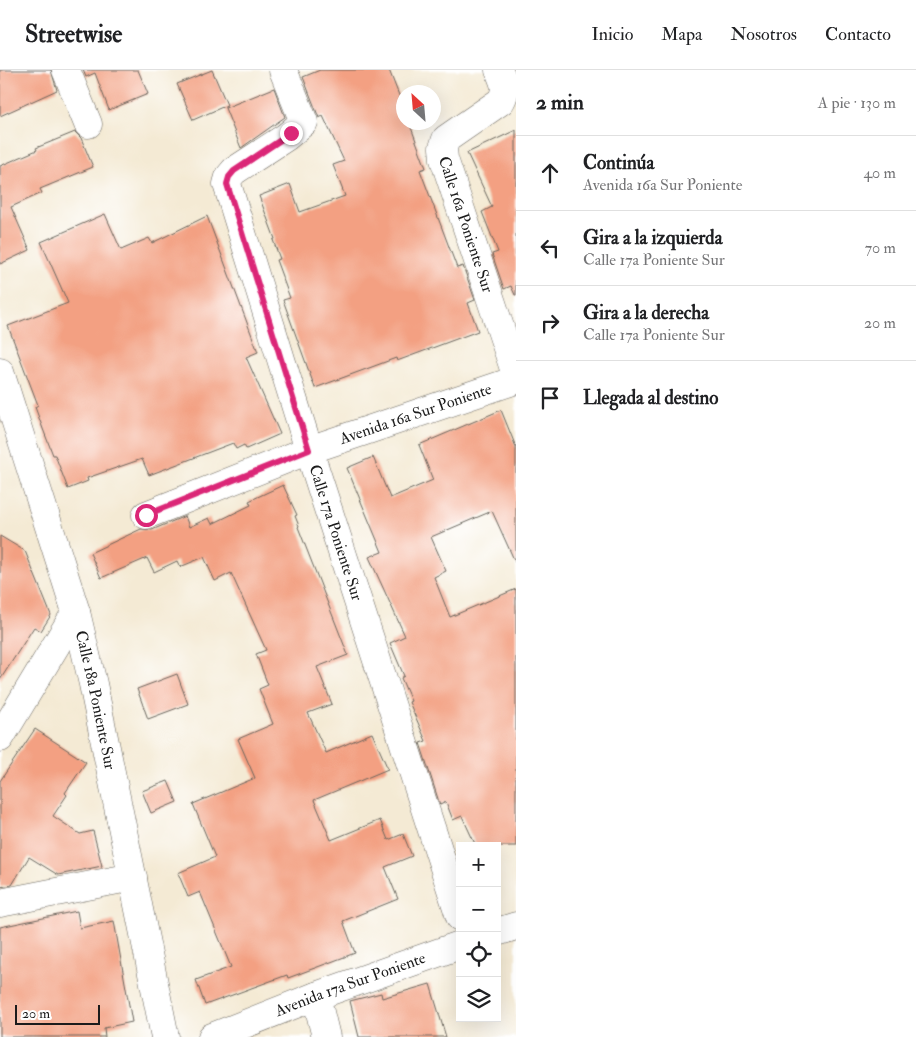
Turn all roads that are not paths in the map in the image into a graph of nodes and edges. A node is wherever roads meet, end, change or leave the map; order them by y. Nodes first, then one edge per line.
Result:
1 (66, 70) edge
2 (284, 70) edge
3 (499, 70) edge
4 (88, 124) dead end
5 (0, 372) edge
6 (516, 375) edge
7 (516, 380) edge
8 (6, 416) edge
9 (309, 450) junction
10 (146, 515) dead end
11 (76, 612) junction
12 (0, 738) edge
13 (133, 877) junction
14 (0, 903) edge
15 (456, 904) edge
16 (516, 926) edge
17 (501, 931) edge
18 (456, 946) edge
19 (316, 996) junction
20 (165, 1037) edge
21 (212, 1037) edge
22 (326, 1037) edge

1 - 4 street
2 - 9 street, Calle 17a Poniente Sur
3 - 6 street, Calle 16a Poniente Sur
5 - 8 street, Calle 18a Poniente Sur
7 - 9 street, Avenida 16a Sur Poniente
8 - 11 street, Calle 18a Poniente Sur
9 - 10 street, Avenida 16a Sur Poniente
9 - 15 street, Calle 17a Poniente Sur
11 - 12 street
11 - 13 street, Calle 18a Poniente Sur
13 - 14 street
13 - 20 street, Calle 18a Poniente Sur
16 - 17 street
18 - 19 street, Avenida 17a Sur Poniente
19 - 21 street, Avenida 17a Sur Poniente
19 - 22 street

